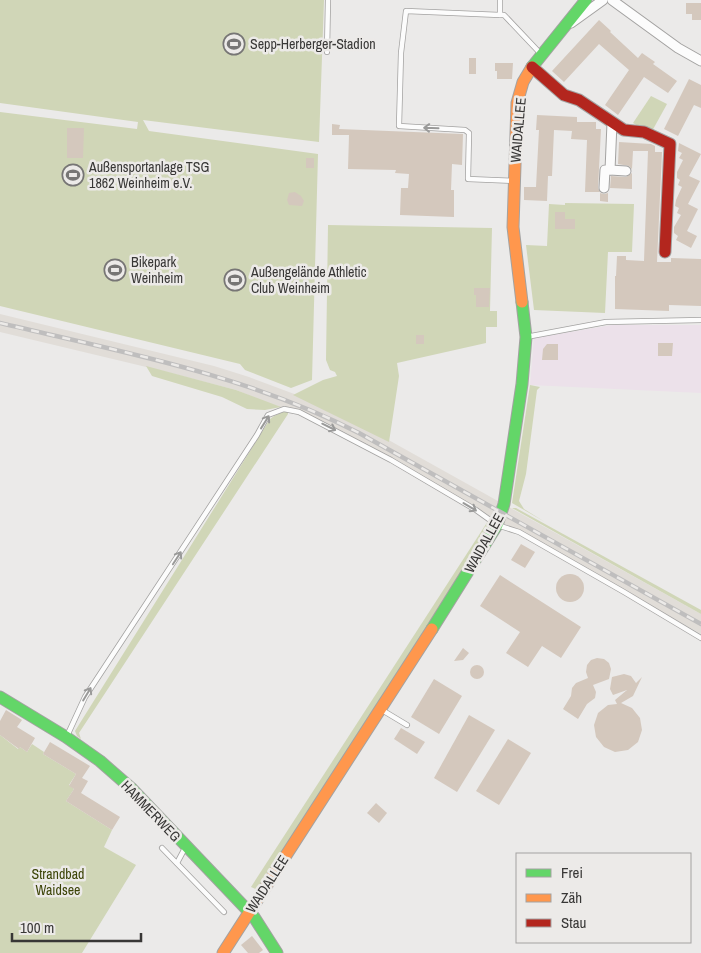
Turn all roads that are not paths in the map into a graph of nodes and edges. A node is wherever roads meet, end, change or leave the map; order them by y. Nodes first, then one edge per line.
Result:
1 (328, 0) edge
2 (500, 0) edge
3 (576, 0) edge
4 (586, 0) edge
5 (604, 0) edge
6 (612, 0) edge
7 (574, 13) junction
8 (500, 15) junction
9 (565, 27) junction
10 (328, 52) dead end
11 (542, 54) junction
12 (701, 60) edge
13 (532, 67) junction
14 (612, 123) junction
15 (610, 170) junction
16 (626, 171) dead end
17 (514, 181) junction
18 (604, 188) dead end
19 (665, 252) dead end
20 (701, 320) edge
21 (526, 337) junction
22 (497, 525) junction
23 (701, 638) edge
24 (0, 697) edge
25 (380, 709) junction
26 (407, 725) dead end
27 (66, 738) junction
28 (186, 847) junction
29 (162, 848) dead end
30 (177, 863) junction
31 (224, 912) dead end
32 (249, 912) junction
33 (223, 953) edge
34 (277, 953) edge

1 - 10 lane
2 - 8 lane
3 - 7 street, WAIDALLEE
4 - 7 street, WAIDALLEE
5 - 9 street, WAIDALLEE
6 - 12 street
7 - 9 street, WAIDALLEE
8 - 11 lane
17 -> 8 lane
9 - 11 street, WAIDALLEE
11 - 13 street, WAIDALLEE
13 - 14 street
13 - 17 street, WAIDALLEE
14 - 15 street
14 - 19 street
15 - 16 street
15 - 18 street
17 - 21 street, WAIDALLEE
20 - 21 lane
21 - 22 street, WAIDALLEE
22 - 23 lane
22 - 25 street, WAIDALLEE
27 -> 22 lane
24 - 27 street, HAMMERWEG
25 - 26 lane
25 - 32 street, WAIDALLEE
27 - 28 street, HAMMERWEG
28 - 30 lane
28 - 32 street, HAMMERWEG
29 - 30 lane
30 - 31 lane
32 - 33 street, WAIDALLEE
32 - 34 street, HAMMERWEG

